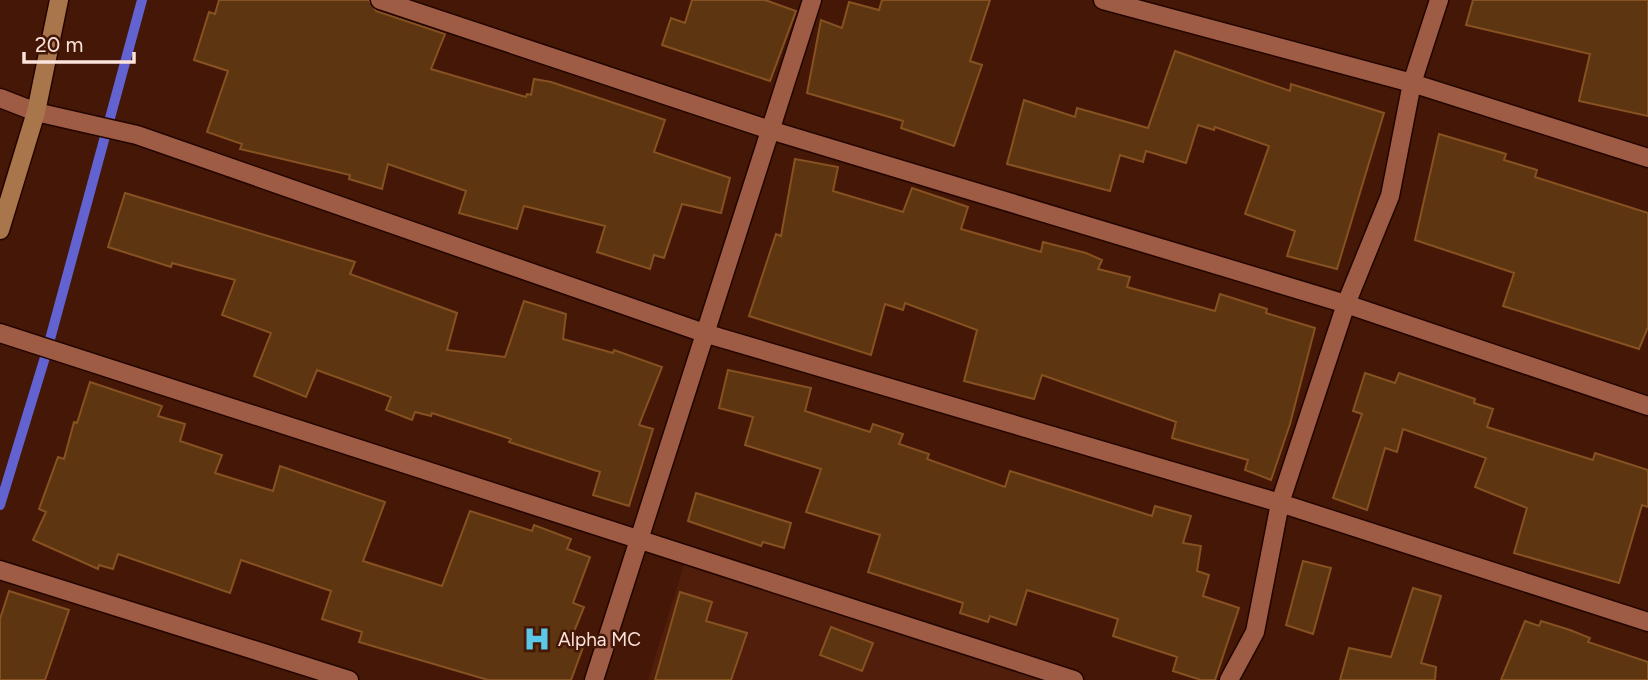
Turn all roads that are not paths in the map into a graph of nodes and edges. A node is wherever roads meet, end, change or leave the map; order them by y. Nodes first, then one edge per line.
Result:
1 (59, 0) edge
2 (380, 0) edge
3 (812, 0) edge
4 (1103, 0) edge
5 (1439, 0) edge
6 (1412, 83) junction
7 (0, 98) edge
8 (36, 112) junction
9 (769, 130) junction
10 (1648, 159) edge
11 (0, 230) edge
12 (1346, 304) junction
13 (0, 333) edge
14 (704, 333) junction
15 (1648, 406) edge
16 (1280, 503) junction
17 (638, 538) junction
18 (0, 570) edge
19 (1648, 622) edge
20 (349, 680) edge
21 (594, 680) edge
22 (1074, 680) edge
23 (1229, 680) edge

1 - 8 main road
2 - 9 street
3 - 9 street
4 - 6 street
5 - 6 street
6 - 10 street
6 - 12 street
7 - 8 street
8 - 11 main road
8 - 14 street
9 - 12 street
9 - 14 street
12 - 15 street
12 - 16 street
13 - 17 street
14 - 16 street
14 - 17 street
16 - 19 street
16 - 23 street
17 - 21 street
17 - 22 street
18 - 20 street

